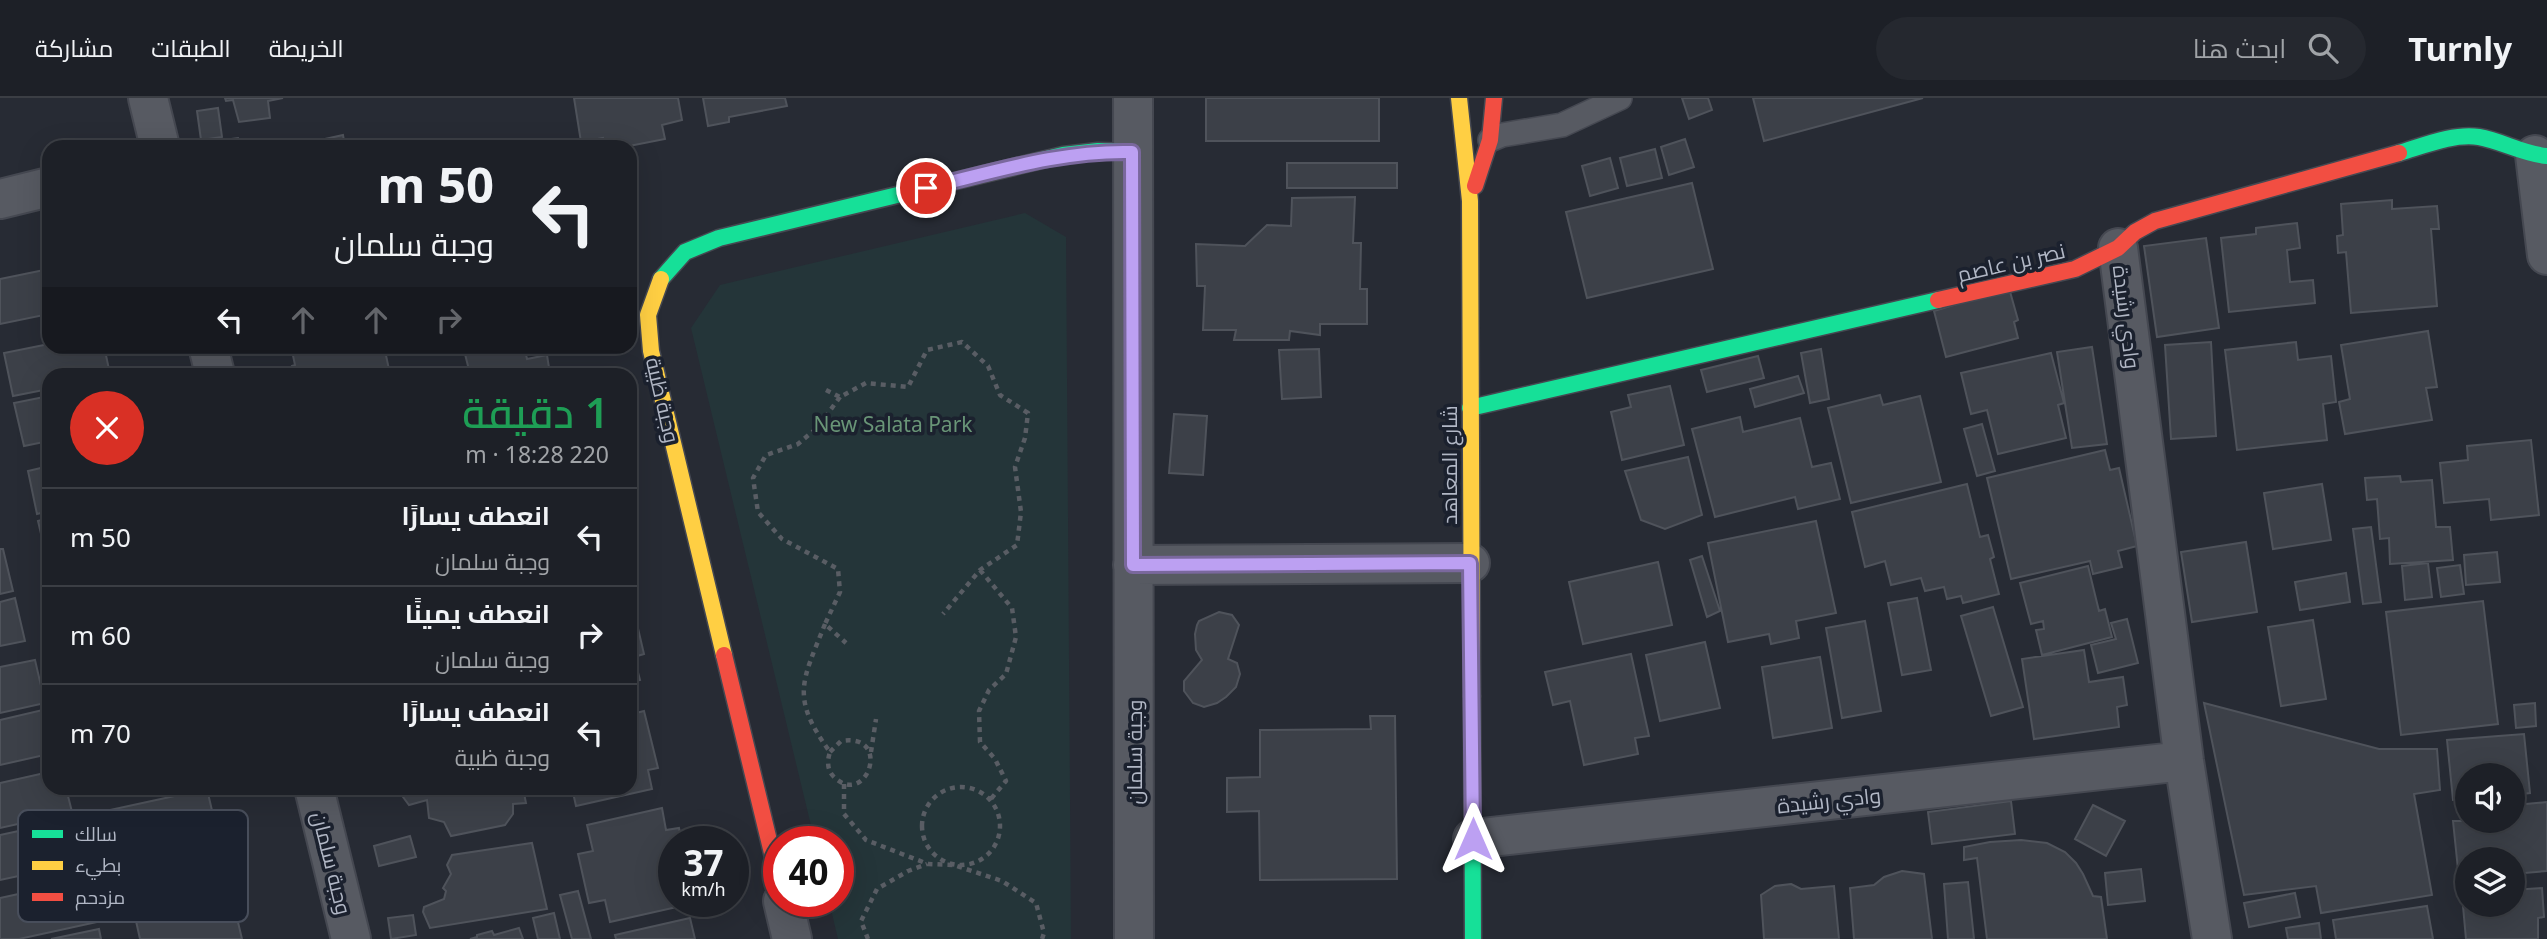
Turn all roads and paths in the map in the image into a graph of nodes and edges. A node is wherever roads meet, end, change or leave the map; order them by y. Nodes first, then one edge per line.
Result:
1 (148, 98) edge
2 (1133, 98) edge
3 (1460, 98) edge
4 (1494, 98) edge
5 (1620, 98) edge
6 (158, 140) edge
7 (1490, 140) junction
8 (1132, 152) junction
9 (2541, 156) edge
10 (42, 189) edge
11 (0, 199) edge
12 (1470, 201) junction
13 (2118, 248) junction
14 (2547, 255) edge
15 (826, 390) dead end
16 (840, 397) junction
17 (1470, 408) junction
18 (1470, 563) junction
19 (1133, 565) junction
20 (980, 570) junction
21 (943, 614) dead end
22 (825, 624) junction
23 (846, 643) dead end
24 (876, 719) dead end
25 (830, 752) junction
26 (870, 755) junction
27 (2184, 761) junction
28 (844, 784) junction
29 (316, 795) edge
30 (990, 800) junction
31 (766, 826) edge
32 (1473, 839) junction
33 (928, 864) junction
34 (954, 865) junction
35 (787, 917) edge
36 (351, 939) edge
37 (793, 939) edge
38 (868, 939) edge
39 (1042, 939) edge
40 (1134, 939) edge
41 (1473, 939) edge
42 (2212, 939) edge

1 - 6 street
2 - 8 street, وجبة سلمان
3 - 12 street, شارع المعاهد
4 - 7 street, شارع المعاهد
5 - 7 lane
7 - 12 street, شارع المعاهد
8 - 19 street, وجبة سلمان
8 - 31 street, وجبة ظبية
9 - 13 street, نصر بن عاصم
9 - 14 street
10 - 11 street
12 - 17 street, شارع المعاهد
13 - 17 street, نصر بن عاصم
13 - 27 street, وادي رشيدة
15 - 16 path
16 - 20 path
16 - 22 path
17 - 18 street, شارع المعاهد
18 - 19 street
18 - 32 street, شارع المعاهد
19 - 40 street, وجبة سلمان
20 - 21 path
20 - 30 path
22 - 23 path
22 - 25 path
24 - 26 path
25 - 26 path
25 - 28 path
26 - 28 path
27 - 32 street, وادي رشيدة
27 - 42 street, وادي رشيدة
28 - 33 path
29 - 36 street, وجبة سلمان
30 - 34 path
30 - 34 path
32 - 41 street, شارع المعاهد
33 - 34 path
33 - 38 path
34 - 39 path
35 - 37 street

